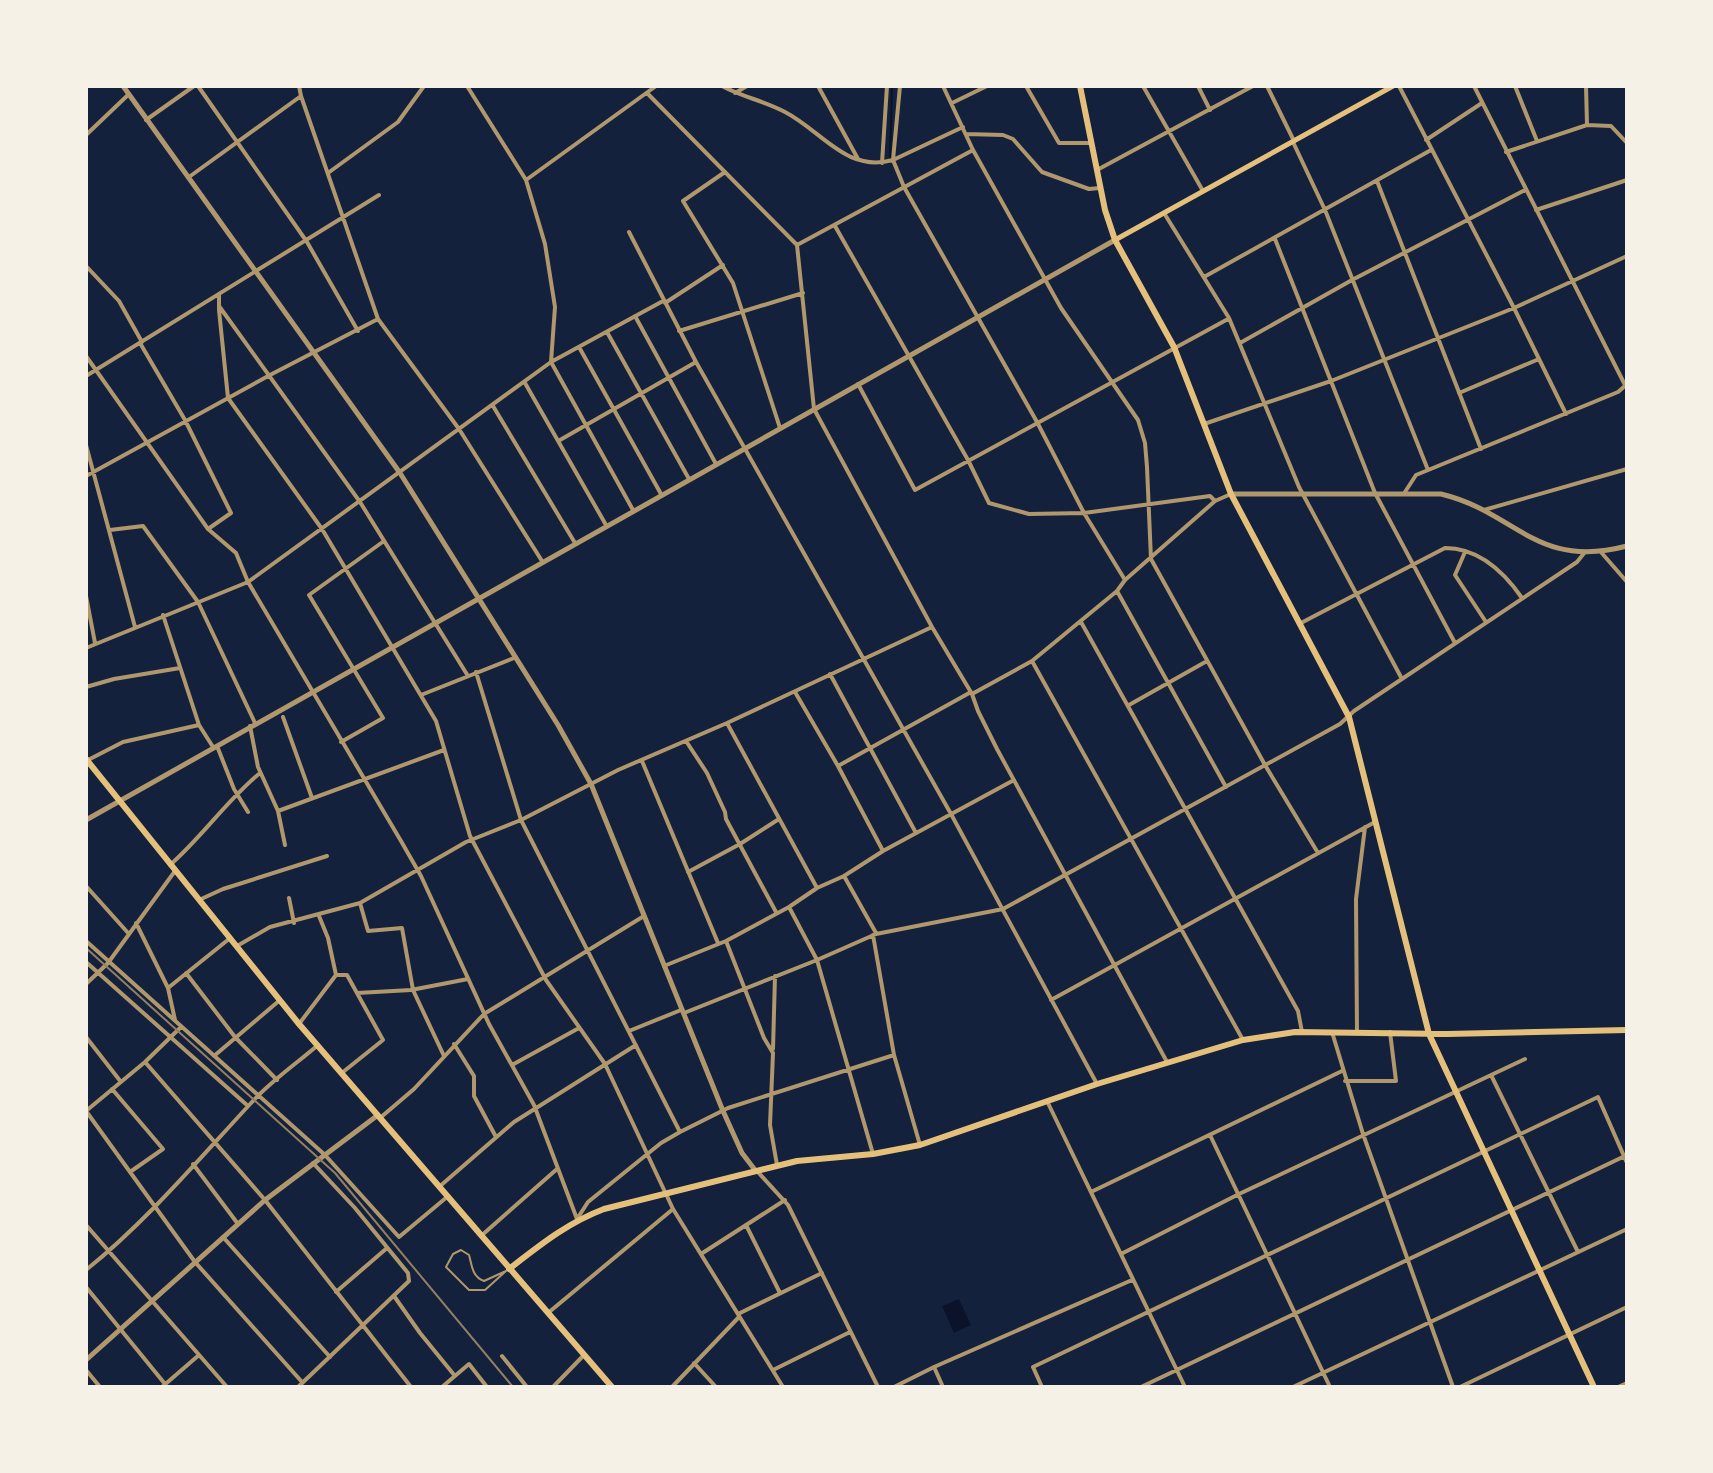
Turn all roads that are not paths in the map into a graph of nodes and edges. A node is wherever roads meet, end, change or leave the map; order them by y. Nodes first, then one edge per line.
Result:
1 (123, 86) edge
2 (196, 86) edge
3 (299, 86) edge
4 (424, 86) edge
5 (467, 86) edge
6 (656, 86) edge
7 (722, 86) edge
8 (747, 86) edge
9 (818, 86) edge
10 (887, 86) edge
11 (900, 86) edge
12 (943, 86) edge
13 (987, 86) edge
14 (1026, 86) edge
15 (1080, 86) edge
16 (1143, 86) edge
17 (1198, 86) edge
18 (1253, 86) edge
19 (1267, 86) edge
20 (1396, 86) edge
21 (1474, 86) edge
22 (1515, 86) edge
23 (1586, 86) edge
24 (647, 93) junction
25 (734, 93) junction
26 (129, 94) junction
27 (301, 96) junction
28 (952, 103) junction
29 (1482, 103) junction
30 (1210, 110) junction
31 (146, 120) junction
32 (1587, 125) junction
33 (963, 127) junction
34 (1169, 132) junction
35 (966, 134) junction
36 (86, 135) edge
37 (1426, 140) junction
38 (1293, 141) junction
39 (1537, 141) junction
40 (237, 142) junction
41 (1091, 143) junction
42 (1627, 143) edge
43 (973, 150) junction
44 (1431, 150) junction
45 (1506, 152) junction
46 (893, 160) junction
47 (859, 161) junction
48 (882, 163) junction
49 (1097, 170) junction
50 (725, 172) junction
51 (328, 173) junction
52 (188, 178) junction
53 (526, 180) junction
54 (1627, 180) edge
55 (1377, 181) junction
56 (904, 187) junction
57 (1100, 188) junction
58 (1525, 190) junction
59 (1203, 191) junction
60 (379, 195) dead end
61 (1325, 210) junction
62 (1536, 210) junction
63 (1164, 213) junction
64 (344, 218) junction
65 (1466, 219) junction
66 (835, 226) junction
67 (629, 232) dead end
68 (1275, 239) junction
69 (1115, 240) junction
70 (307, 242) junction
71 (797, 245) junction
72 (1403, 254) junction
73 (1627, 256) edge
74 (723, 265) junction
75 (86, 266) edge
76 (256, 272) junction
77 (1204, 277) junction
78 (1045, 279) junction
79 (1352, 280) junction
80 (1572, 281) junction
81 (803, 293) junction
82 (219, 294) junction
83 (664, 303) junction
84 (219, 306) junction
85 (1302, 308) junction
86 (1514, 308) junction
87 (741, 311) junction
88 (635, 316) junction
89 (978, 317) junction
90 (1229, 318) junction
91 (378, 319) junction
92 (358, 331) junction
93 (679, 331) junction
94 (607, 332) junction
95 (1437, 339) junction
96 (141, 343) junction
97 (1240, 343) junction
98 (579, 347) junction
99 (1174, 347) junction
100 (313, 352) junction
101 (86, 356) edge
102 (908, 356) junction
103 (1539, 359) junction
104 (1384, 360) junction
105 (551, 362) junction
106 (696, 362) junction
107 (96, 371) junction
108 (270, 375) junction
109 (86, 376) edge
110 (668, 376) junction
111 (1112, 381) junction
112 (1331, 381) junction
113 (525, 383) junction
114 (858, 384) junction
115 (1626, 385) edge
116 (641, 392) junction
117 (1459, 393) junction
118 (228, 398) junction
119 (1266, 403) junction
120 (493, 406) junction
121 (613, 409) junction
122 (814, 409) junction
123 (1566, 414) junction
124 (185, 420) junction
125 (1037, 422) junction
126 (586, 424) junction
127 (1204, 424) junction
128 (780, 428) junction
129 (459, 429) junction
130 (560, 440) junction
131 (147, 441) junction
132 (86, 445) edge
133 (745, 448) junction
134 (1481, 449) junction
135 (968, 460) junction
136 (716, 464) junction
137 (1627, 469) edge
138 (1428, 470) junction
139 (93, 472) junction
140 (400, 473) junction
141 (86, 476) edge
142 (689, 479) junction
143 (1405, 492) junction
144 (1375, 493) junction
145 (661, 494) junction
146 (1231, 494) junction
147 (1303, 494) junction
148 (1215, 501) junction
149 (360, 502) junction
150 (1148, 504) junction
151 (633, 510) junction
152 (1484, 510) junction
153 (1084, 513) junction
154 (606, 525) junction
155 (208, 529) junction
156 (322, 529) junction
157 (110, 530) junction
158 (384, 541) junction
159 (575, 543) junction
160 (1627, 546) edge
161 (1600, 551) junction
162 (1465, 552) junction
163 (1585, 552) junction
164 (1151, 559) junction
165 (542, 561) junction
166 (1413, 565) junction
167 (347, 567) junction
168 (1125, 580) junction
169 (248, 582) junction
170 (1627, 582) edge
171 (1117, 591) junction
172 (1357, 594) junction
173 (86, 596) edge
174 (478, 598) junction
175 (1522, 598) junction
176 (198, 602) junction
177 (163, 615) junction
178 (435, 622) junction
179 (1081, 622) junction
180 (1486, 622) junction
181 (1299, 624) junction
182 (135, 627) junction
183 (932, 627) junction
184 (95, 643) junction
185 (1455, 643) junction
186 (392, 646) junction
187 (86, 648) edge
188 (514, 658) junction
189 (863, 658) junction
190 (1032, 661) junction
191 (1207, 661) junction
192 (180, 668) junction
193 (352, 668) junction
194 (476, 672) junction
195 (830, 674) junction
196 (468, 676) junction
197 (1402, 679) junction
198 (1168, 683) junction
199 (86, 687) edge
200 (312, 691) junction
201 (794, 691) junction
202 (972, 693) junction
203 (421, 695) junction
204 (1128, 705) junction
205 (283, 717) dead end
206 (1349, 717) junction
207 (727, 723) junction
208 (252, 724) junction
209 (199, 725) junction
210 (902, 729) junction
211 (686, 741) junction
212 (341, 742) junction
213 (215, 746) junction
214 (870, 748) junction
215 (444, 750) junction
216 (86, 760) edge
217 (642, 761) junction
218 (1265, 765) junction
219 (838, 766) junction
220 (260, 773) junction
221 (364, 779) junction
222 (1014, 780) junction
223 (591, 784) junction
224 (1226, 787) junction
225 (236, 793) junction
226 (312, 798) junction
227 (118, 801) junction
228 (1187, 809) junction
229 (278, 811) junction
230 (248, 812) dead end
231 (951, 814) junction
232 (779, 819) junction
233 (86, 820) edge
234 (521, 820) junction
235 (1375, 822) junction
236 (1365, 827) junction
237 (916, 833) junction
238 (473, 840) junction
239 (1132, 840) junction
240 (740, 844) junction
241 (285, 845) dead end
242 (883, 851) junction
243 (1318, 853) junction
244 (327, 856) dead end
245 (170, 865) junction
246 (417, 870) junction
247 (175, 871) junction
248 (688, 872) junction
249 (844, 876) junction
250 (1068, 876) junction
251 (86, 886) edge
252 (817, 888) junction
253 (289, 898) dead end
254 (1237, 898) junction
255 (199, 900) junction
256 (360, 903) junction
257 (789, 907) junction
258 (1003, 909) junction
259 (776, 912) junction
260 (319, 916) junction
261 (644, 916) junction
262 (136, 923) junction
263 (294, 923) junction
264 (1181, 929) junction
265 (129, 934) junction
266 (874, 934) junction
267 (230, 938) junction
268 (86, 941) edge
269 (726, 941) junction
270 (718, 943) junction
271 (237, 946) junction
272 (587, 950) junction
273 (817, 960) junction
274 (86, 962) edge
275 (108, 963) junction
276 (1114, 965) junction
277 (664, 966) junction
278 (186, 973) junction
279 (98, 974) junction
280 (336, 975) junction
281 (544, 976) junction
282 (775, 976) junction
283 (468, 979) junction
284 (86, 984) edge
285 (168, 988) junction
286 (744, 989) junction
287 (413, 990) junction
288 (357, 993) junction
289 (280, 1000) junction
290 (1051, 1000) junction
291 (682, 1011) junction
292 (484, 1014) junction
293 (175, 1022) junction
294 (299, 1024) junction
295 (181, 1027) junction
296 (579, 1028) junction
297 (1627, 1030) edge
298 (629, 1031) junction
299 (1357, 1031) junction
300 (1302, 1032) junction
301 (1332, 1032) junction
302 (1390, 1032) junction
303 (1429, 1034) junction
304 (86, 1037) edge
305 (235, 1037) junction
306 (171, 1039) junction
307 (1243, 1040) junction
308 (454, 1044) junction
309 (318, 1045) junction
310 (636, 1045) junction
311 (773, 1053) junction
312 (894, 1055) junction
313 (214, 1056) junction
314 (444, 1056) junction
315 (1525, 1059) dead end
316 (145, 1062) junction
317 (1167, 1062) junction
318 (605, 1064) junction
319 (512, 1065) junction
320 (849, 1070) junction
321 (1342, 1071) junction
322 (343, 1072) junction
323 (1491, 1075) junction
324 (277, 1080) junction
325 (1345, 1081) junction
326 (121, 1082) junction
327 (1097, 1084) junction
328 (112, 1089) junction
329 (1456, 1092) junction
330 (771, 1094) junction
331 (259, 1096) junction
332 (1047, 1101) junction
333 (248, 1106) junction
334 (535, 1108) junction
335 (86, 1111) edge
336 (723, 1111) junction
337 (379, 1116) junction
338 (680, 1132) junction
339 (1363, 1134) junction
340 (1520, 1134) junction
341 (1210, 1135) junction
342 (496, 1137) junction
343 (214, 1141) junction
344 (920, 1145) junction
345 (1484, 1152) junction
346 (648, 1153) junction
347 (873, 1154) junction
348 (325, 1155) junction
349 (1625, 1156) edge
350 (313, 1163) junction
351 (1627, 1163) edge
352 (193, 1164) junction
353 (777, 1165) junction
354 (557, 1169) junction
355 (755, 1170) junction
356 (130, 1172) junction
357 (439, 1187) junction
358 (1091, 1192) junction
359 (666, 1193) junction
360 (1549, 1193) junction
361 (1239, 1194) junction
362 (447, 1197) junction
363 (265, 1200) junction
364 (785, 1200) junction
365 (1386, 1200) junction
366 (154, 1205) junction
367 (673, 1209) junction
368 (1512, 1211) junction
369 (577, 1219) junction
370 (238, 1224) junction
371 (86, 1225) edge
372 (746, 1225) junction
373 (1627, 1229) edge
374 (481, 1236) junction
375 (223, 1237) junction
376 (387, 1248) junction
377 (108, 1252) junction
378 (1578, 1252) junction
379 (1267, 1253) junction
380 (701, 1254) junction
381 (1121, 1254) junction
382 (1407, 1261) junction
383 (195, 1262) junction
384 (86, 1270) edge
385 (508, 1270) junction
386 (1540, 1271) junction
387 (822, 1273) junction
388 (1133, 1280) junction
389 (86, 1287) edge
390 (336, 1292) junction
391 (780, 1293) junction
392 (394, 1296) junction
393 (151, 1301) junction
394 (1627, 1307) edge
395 (1148, 1312) junction
396 (548, 1313) junction
397 (1295, 1314) junction
398 (738, 1316) junction
399 (1430, 1324) junction
400 (362, 1326) junction
401 (120, 1329) junction
402 (851, 1332) junction
403 (1568, 1333) junction
404 (199, 1355) junction
405 (584, 1355) junction
406 (502, 1356) dead end
407 (330, 1357) junction
408 (86, 1360) edge
409 (694, 1363) junction
410 (934, 1367) junction
411 (86, 1370) edge
412 (773, 1370) junction
413 (1176, 1370) junction
414 (1323, 1372) junction
415 (455, 1376) junction
416 (302, 1382) junction
417 (1627, 1383) edge
418 (164, 1386) edge
419 (100, 1387) edge
420 (227, 1387) edge
421 (298, 1387) edge
422 (411, 1387) edge
423 (442, 1387) edge
424 (487, 1387) edge
425 (527, 1387) edge
426 (553, 1387) edge
427 (612, 1387) edge
428 (672, 1387) edge
429 (716, 1387) edge
430 (783, 1387) edge
431 (878, 1387) edge
432 (894, 1387) edge
433 (943, 1387) edge
434 (1042, 1387) edge
435 (1141, 1387) edge
436 (1185, 1387) edge
437 (1293, 1387) edge
438 (1330, 1387) edge
439 (1453, 1387) edge
440 (1460, 1387) edge
441 (1594, 1387) edge
442 (1618, 1387) edge

1 - 26 street
2 - 31 street
2 - 40 street
3 - 27 street
4 - 51 street
5 - 53 street
6 - 24 street
7 - 25 street
8 - 25 street
9 - 47 street
10 - 48 street
11 - 46 street
12 - 28 street
13 - 28 street
14 - 41 street
15 - 41 main road
16 - 34 street
17 - 30 street
18 - 30 street
19 - 38 street
20 - 37 street
20 - 38 main road
21 - 29 street
22 - 39 street
23 - 32 street
24 - 50 street
24 - 53 street
25 - 47 street
26 - 31 street
26 - 36 street
27 - 40 street
27 - 51 street
28 - 33 street
29 - 37 street
29 - 45 street
30 - 34 street
31 - 52 street
32 - 39 street
32 - 42 street
33 - 35 street
33 - 46 street
34 - 49 street
34 - 59 street
35 - 43 street
35 - 57 street
37 - 44 street
38 - 59 main road
38 - 61 street
39 - 45 street
40 - 52 street
40 - 70 street
41 - 49 main road
43 - 56 street
43 - 78 street
44 - 55 street
44 - 65 street
45 - 58 street
46 - 48 street
46 - 56 street
47 - 48 street
49 - 57 main road
50 - 71 street
50 - 74 street
51 - 64 street
52 - 76 street
53 - 105 street
54 - 62 street
55 - 61 street
55 - 72 street
56 - 66 street
56 - 89 street
57 - 69 main road
58 - 62 street
58 - 65 street
59 - 63 main road
60 - 64 street
61 - 68 street
61 - 79 street
62 - 80 street
63 - 69 main road
63 - 77 street
64 - 70 street
64 - 91 street
65 - 72 street
65 - 86 street
66 - 71 street
66 - 102 street
67 - 83 street
68 - 77 street
68 - 85 street
69 - 78 street
69 - 99 main road
70 - 76 street
70 - 92 street
71 - 81 street
72 - 79 street
72 - 95 street
73 - 80 street
74 - 83 street
74 - 87 street
75 - 96 street
76 - 82 street
76 - 100 street
77 - 90 street
78 - 89 street
78 - 111 street
79 - 85 street
79 - 104 street
80 - 86 street
80 - 115 street
81 - 87 street
81 - 122 street
82 - 84 street
82 - 96 street
83 - 88 street
83 - 93 street
84 - 108 street
84 - 118 street
85 - 97 street
85 - 112 street
86 - 95 street
86 - 103 street
87 - 93 street
87 - 128 street
88 - 94 street
88 - 110 street
89 - 102 street
89 - 125 street
90 - 97 street
90 - 99 street
91 - 92 street
91 - 129 street
92 - 100 street
93 - 106 street
94 - 98 street
94 - 116 street
95 - 104 street
95 - 117 street
96 - 107 street
96 - 124 street
97 - 119 street
98 - 105 street
98 - 121 street
99 - 111 street
99 - 127 main road
100 - 108 street
100 - 140 street
101 - 107 street
102 - 114 street
102 - 135 street
103 - 117 street
103 - 123 street
104 - 112 street
104 - 138 street
105 - 113 street
105 - 126 street
106 - 110 street
106 - 133 street
107 - 109 street
107 - 131 street
108 - 118 street
108 - 149 street
110 - 116 street
110 - 136 street
111 - 125 street
111 - 150 street
112 - 119 street
112 - 144 street
113 - 120 street
113 - 130 street
114 - 122 street
114 - 135 street
115 - 123 street
116 - 121 street
116 - 142 street
117 - 134 street
118 - 124 street
118 - 156 street
119 - 127 street
119 - 147 street
120 - 129 street
120 - 159 street
121 - 126 street
121 - 145 street
122 - 128 street
122 - 183 street
123 - 134 street
124 - 131 street
124 - 155 street
125 - 135 street
125 - 153 street
126 - 130 street
126 - 151 street
127 - 146 main road
128 - 133 street
129 - 140 street
129 - 165 street
130 - 154 street
131 - 139 street
131 - 155 street
132 - 139 street
133 - 136 street
133 - 189 street
134 - 138 street
135 - 153 street
136 - 142 street
137 - 152 street
138 - 143 street
139 - 141 street
139 - 157 street
140 - 149 street
140 - 174 street
142 - 145 street
143 - 144 street
143 - 152 street
144 - 147 street
144 - 166 street
145 - 151 street
146 - 147 street
146 - 148 street
146 - 181 main road
147 - 172 street
148 - 150 street
148 - 164 street
149 - 156 street
149 - 158 street
150 - 153 street
150 - 164 street
151 - 154 street
152 - 163 street
153 - 168 street
154 - 159 street
155 - 169 street
156 - 167 street
156 - 169 street
157 - 176 street
157 - 182 street
158 - 167 street
158 - 178 street
159 - 165 street
160 - 161 street
161 - 163 street
161 - 170 street
162 - 166 street
162 - 175 street
162 - 180 street
163 - 175 street
164 - 168 street
164 - 191 street
165 - 174 street
166 - 172 street
166 - 185 street
167 - 186 street
167 - 193 street
168 - 171 street
169 - 176 street
169 - 200 street
171 - 179 street
171 - 198 street
172 - 181 street
172 - 197 street
173 - 184 street
174 - 178 street
174 - 188 street
175 - 180 street
176 - 177 street
176 - 208 street
177 - 182 street
177 - 192 street
178 - 186 street
178 - 196 street
179 - 190 street
179 - 204 street
180 - 185 street
181 - 206 main road
182 - 184 street
183 - 189 street
183 - 202 street
184 - 187 street
185 - 197 street
186 - 193 street
186 - 203 street
188 - 194 street
188 - 223 street
189 - 195 street
189 - 210 street
190 - 202 street
190 - 239 street
191 - 198 street
191 - 218 street
192 - 199 street
192 - 209 street
193 - 200 street
193 - 212 street
194 - 196 street
194 - 234 street
195 - 201 street
195 - 214 street
196 - 203 street
197 - 206 street
198 - 204 street
198 - 224 street
200 - 208 street
200 - 212 street
201 - 207 street
201 - 219 street
202 - 210 street
202 - 222 street
203 - 215 street
204 - 228 street
205 - 226 street
206 - 218 street
206 - 235 main road
207 - 211 street
207 - 232 street
208 - 213 street
208 - 220 street
209 - 213 street
209 - 216 street
210 - 214 street
210 - 231 street
211 - 217 street
211 - 240 street
212 - 221 street
213 - 225 street
213 - 227 street
214 - 219 street
214 - 237 street
215 - 221 street
215 - 238 street
216 - 227 main road
217 - 223 street
217 - 248 street
218 - 224 street
218 - 243 street
219 - 242 street
220 - 225 street
220 - 229 street
221 - 226 street
221 - 246 street
222 - 231 street
222 - 250 street
223 - 234 street
223 - 261 street
224 - 228 street
225 - 230 street
225 - 245 street
226 - 229 street
227 - 233 street
227 - 245 main road
228 - 239 street
228 - 254 street
229 - 241 street
231 - 237 street
231 - 258 street
232 - 240 street
232 - 252 street
234 - 238 street
234 - 272 street
235 - 236 street
235 - 303 main road
236 - 243 street
236 - 299 street
237 - 242 street
238 - 246 street
238 - 281 street
239 - 250 street
239 - 264 street
240 - 248 street
240 - 259 street
242 - 249 street
243 - 254 street
244 - 255 street
245 - 247 main road
246 - 256 street
246 - 283 street
247 - 255 main road
247 - 262 street
248 - 270 street
249 - 252 street
249 - 266 street
250 - 258 street
250 - 276 street
251 - 265 street
252 - 257 street
253 - 263 street
254 - 264 street
254 - 300 street
255 - 267 main road
256 - 260 street
256 - 287 street
257 - 259 street
257 - 273 street
258 - 266 street
258 - 290 street
259 - 269 street
260 - 263 street
260 - 280 street
261 - 272 street
261 - 277 street
262 - 265 street
262 - 285 street
263 - 271 street
264 - 276 street
264 - 307 street
265 - 275 street
266 - 273 street
266 - 312 street
267 - 271 main road
267 - 278 street
268 - 275 street
269 - 270 street
269 - 286 street
270 - 277 street
271 - 289 main road
272 - 281 street
272 - 298 street
273 - 282 street
273 - 320 street
274 - 279 street
275 - 279 street
275 - 293 street
276 - 290 street
276 - 317 street
277 - 291 street
278 - 285 street
278 - 305 street
279 - 284 street
279 - 306 street
280 - 288 street
280 - 294 street
281 - 292 street
281 - 296 street
282 - 286 street
282 - 311 street
283 - 287 street
283 - 292 street
285 - 293 street
286 - 291 street
286 - 311 street
287 - 288 street
287 - 314 street
288 - 322 street
289 - 294 main road
289 - 305 street
290 - 327 street
291 - 298 street
291 - 336 street
292 - 308 street
292 - 319 street
293 - 295 street
294 - 309 main road
295 - 306 street
295 - 313 street
296 - 318 street
296 - 319 street
297 - 303 main road
298 - 310 street
299 - 301 main road
299 - 302 main road
300 - 301 main road
300 - 307 main road
301 - 321 street
302 - 303 main road
302 - 325 street
303 - 329 main road
304 - 326 street
305 - 313 street
305 - 324 street
306 - 316 street
306 - 333 street
307 - 317 main road
308 - 314 street
308 - 342 street
309 - 322 main road
309 - 324 street
310 - 318 street
310 - 338 street
311 - 330 street
312 - 320 street
312 - 344 street
313 - 331 street
314 - 337 street
315 - 323 street
316 - 326 street
316 - 343 street
317 - 327 main road
318 - 334 street
318 - 346 street
319 - 334 street
320 - 330 street
320 - 347 street
321 - 325 street
321 - 341 street
322 - 337 main road
323 - 329 street
323 - 340 street
324 - 331 street
325 - 339 street
326 - 328 street
327 - 332 main road
328 - 335 street
328 - 356 street
329 - 339 street
329 - 345 main road
330 - 336 street
330 - 353 street
331 - 333 street
331 - 348 street
332 - 344 main road
332 - 358 street
333 - 343 street
334 - 342 street
334 - 354 street
335 - 356 street
336 - 338 street
336 - 355 street
337 - 348 street
337 - 357 main road
338 - 346 street
339 - 361 street
339 - 365 street
340 - 345 street
340 - 349 street
340 - 360 street
341 - 358 street
341 - 361 street
342 - 357 street
343 - 352 street
343 - 363 street
344 - 347 main road
345 - 365 street
345 - 368 main road
346 - 359 street
346 - 369 street
347 - 353 main road
348 - 350 street
348 - 362 street
349 - 351 street
349 - 360 street
350 - 363 street
350 - 376 street
352 - 366 street
352 - 370 street
353 - 355 main road
354 - 369 street
354 - 374 street
355 - 359 main road
355 - 364 street
356 - 366 street
357 - 362 main road
358 - 381 street
359 - 367 street
359 - 369 main road
360 - 368 street
360 - 378 street
361 - 379 street
361 - 381 street
362 - 374 main road
363 - 370 street
363 - 390 street
364 - 372 street
364 - 387 street
365 - 379 street
365 - 382 street
366 - 377 street
366 - 383 street
367 - 380 street
367 - 396 street
368 - 382 street
368 - 386 main road
369 - 385 main road
370 - 375 street
371 - 377 street
372 - 380 street
372 - 391 street
373 - 378 street
374 - 385 main road
375 - 383 street
375 - 407 street
376 - 390 street
376 - 392 street
377 - 384 street
377 - 393 street
378 - 386 street
379 - 395 street
379 - 397 street
380 - 398 street
381 - 388 street
382 - 397 street
382 - 399 street
383 - 393 street
383 - 416 street
385 - 385 lane
385 - 396 main road
386 - 399 street
386 - 403 main road
387 - 391 street
387 - 402 street
388 - 395 street
388 - 410 street
389 - 401 street
390 - 400 street
391 - 398 street
392 - 400 street
392 - 415 street
393 - 401 street
393 - 404 street
394 - 403 street
395 - 413 street
395 - 434 street
396 - 405 main road
397 - 413 street
397 - 414 street
398 - 409 street
398 - 412 street
399 - 414 street
399 - 439 street
400 - 407 street
400 - 422 street
401 - 408 street
401 - 418 street
402 - 412 street
402 - 431 street
403 - 440 street
403 - 441 main road
404 - 418 street
404 - 420 street
405 - 426 street
405 - 427 main road
406 - 425 street
407 - 416 street
409 - 428 street
409 - 429 street
410 - 432 street
410 - 433 street
411 - 419 street
412 - 430 street
413 - 435 street
413 - 436 street
414 - 437 street
414 - 438 street
415 - 423 street
415 - 424 street
416 - 421 street
417 - 442 street

